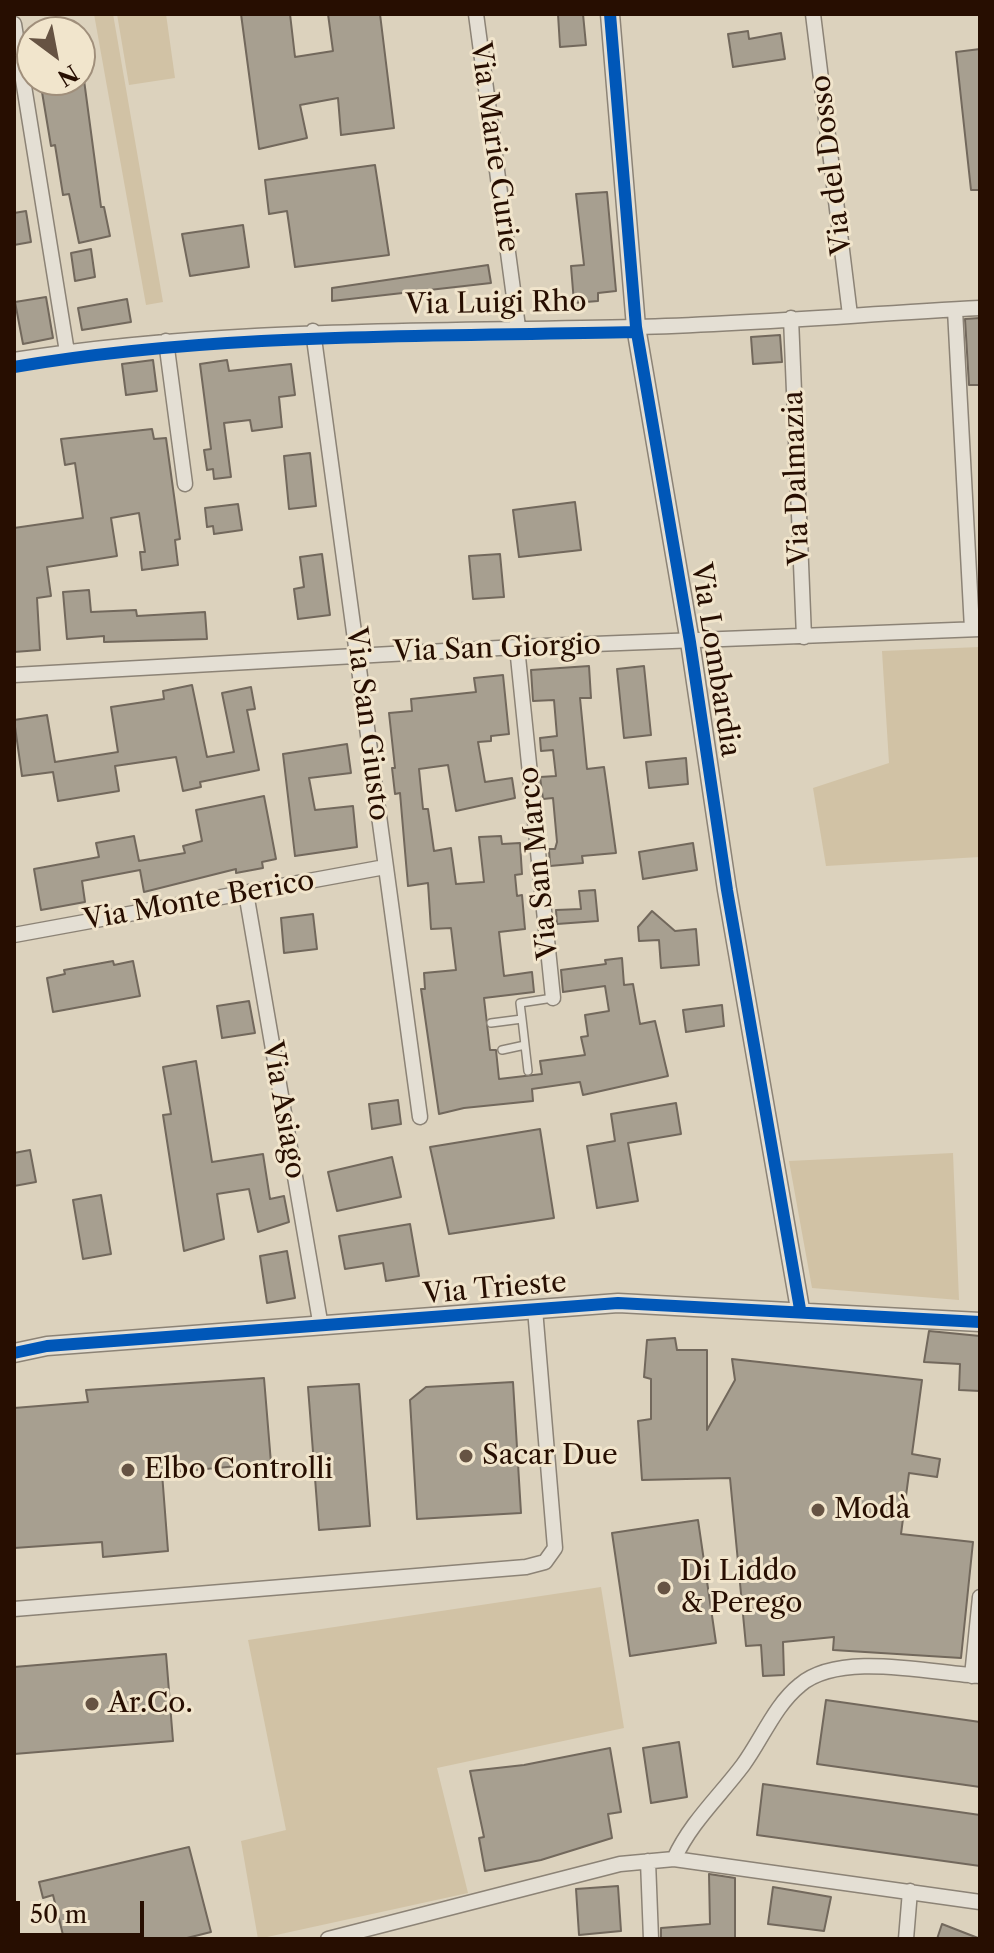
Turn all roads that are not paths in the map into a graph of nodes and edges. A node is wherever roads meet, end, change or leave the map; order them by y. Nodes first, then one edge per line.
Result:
1 (476, 14) edge
2 (610, 14) edge
3 (813, 14) edge
4 (14, 24) edge
5 (980, 308) edge
6 (955, 310) junction
7 (850, 315) junction
8 (791, 318) junction
9 (518, 327) junction
10 (636, 327) junction
11 (313, 331) junction
12 (166, 341) junction
13 (67, 352) junction
14 (14, 360) edge
15 (185, 484) dead end
16 (976, 629) edge
17 (804, 637) junction
18 (690, 642) junction
19 (517, 647) junction
20 (358, 655) junction
21 (14, 675) edge
22 (385, 867) junction
23 (246, 893) junction
24 (14, 935) edge
25 (553, 998) joint
26 (522, 1019) junction
27 (491, 1023) dead end
28 (525, 1045) junction
29 (502, 1050) dead end
30 (528, 1071) dead end
31 (420, 1117) dead end
32 (535, 1309) junction
33 (800, 1309) junction
34 (980, 1322) edge
35 (321, 1327) junction
36 (14, 1353) edge
37 (980, 1597) edge
38 (14, 1609) edge
39 (976, 1676) edge
40 (674, 1859) junction
41 (648, 1861) junction
42 (910, 1891) junction
43 (980, 1902) edge
44 (328, 1939) edge
45 (651, 1939) edge
46 (906, 1939) edge

1 - 9 street, Via Marie Curie
2 - 10 street, Via Lombardia
3 - 7 street, Via del Dosso
4 - 13 street
5 - 6 street, Via Luigi Rho
6 - 7 street, Via Luigi Rho
6 - 16 street
7 - 8 street, Via Luigi Rho
8 - 10 street, Via Luigi Rho
8 - 17 street, Via Dalmazia
9 - 10 street, Via Luigi Rho
9 - 11 street, Via Luigi Rho
10 - 18 street, Via Lombardia
11 - 12 street, Via Luigi Rho
11 - 20 street, Via San Giusto
12 - 13 street, Via Luigi Rho
12 - 15 street
13 - 14 street, Via Luigi Rho
16 - 17 street, Via San Giorgio
17 - 18 street, Via San Giorgio
18 - 19 street, Via San Giorgio
18 - 33 street, Via Lombardia
19 - 20 street, Via San Giorgio
19 - 25 street, Via San Marco
20 - 21 street, Via San Giorgio
20 - 22 street, Via San Giusto
22 - 23 street, Via Monte Berico
22 - 31 street, Via San Giusto
23 - 24 street, Via Monte Berico
23 - 35 street, Via Asiago
25 - 26 lane, Via San Marco
26 - 27 lane
26 - 28 lane
28 - 29 lane
28 - 30 lane
32 - 33 street, Via Trieste
32 - 35 street, Via Trieste
32 - 38 street, Via Trieste
33 - 34 street, Via Trieste
35 - 36 street, Via Trieste
37 - 39 street
39 - 40 street
40 - 41 street
40 - 42 street
41 - 44 street
41 - 45 street
42 - 43 street
42 - 46 street

